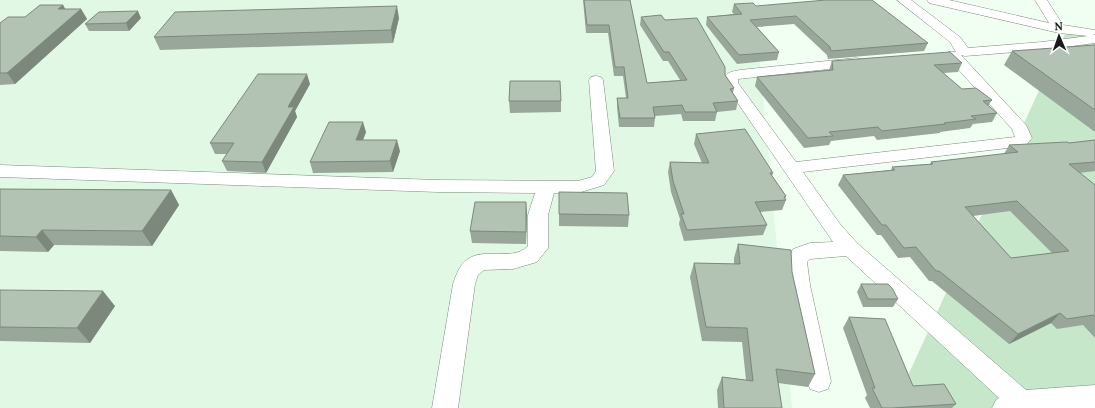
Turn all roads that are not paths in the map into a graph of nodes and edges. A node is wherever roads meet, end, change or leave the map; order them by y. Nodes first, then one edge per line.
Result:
1 (903, 0) edge
2 (933, 0) edge
3 (1041, 0) edge
4 (1059, 29) junction
5 (1095, 32) edge
6 (1095, 39) edge
7 (952, 54) junction
8 (868, 61) edge
9 (596, 80) dead end
10 (791, 168) junction
11 (0, 171) edge
12 (546, 186) junction
13 (850, 248) junction
14 (819, 381) dead end
15 (1095, 397) edge
16 (1013, 405) edge
17 (445, 408) edge

1 - 7 street
2 - 4 street
3 - 4 street
4 - 5 street
6 - 7 street
7 - 10 street
8 - 10 street
9 - 12 street
10 - 13 street
11 - 12 street
12 - 17 street
13 - 14 street
13 - 16 street
15 - 16 street

